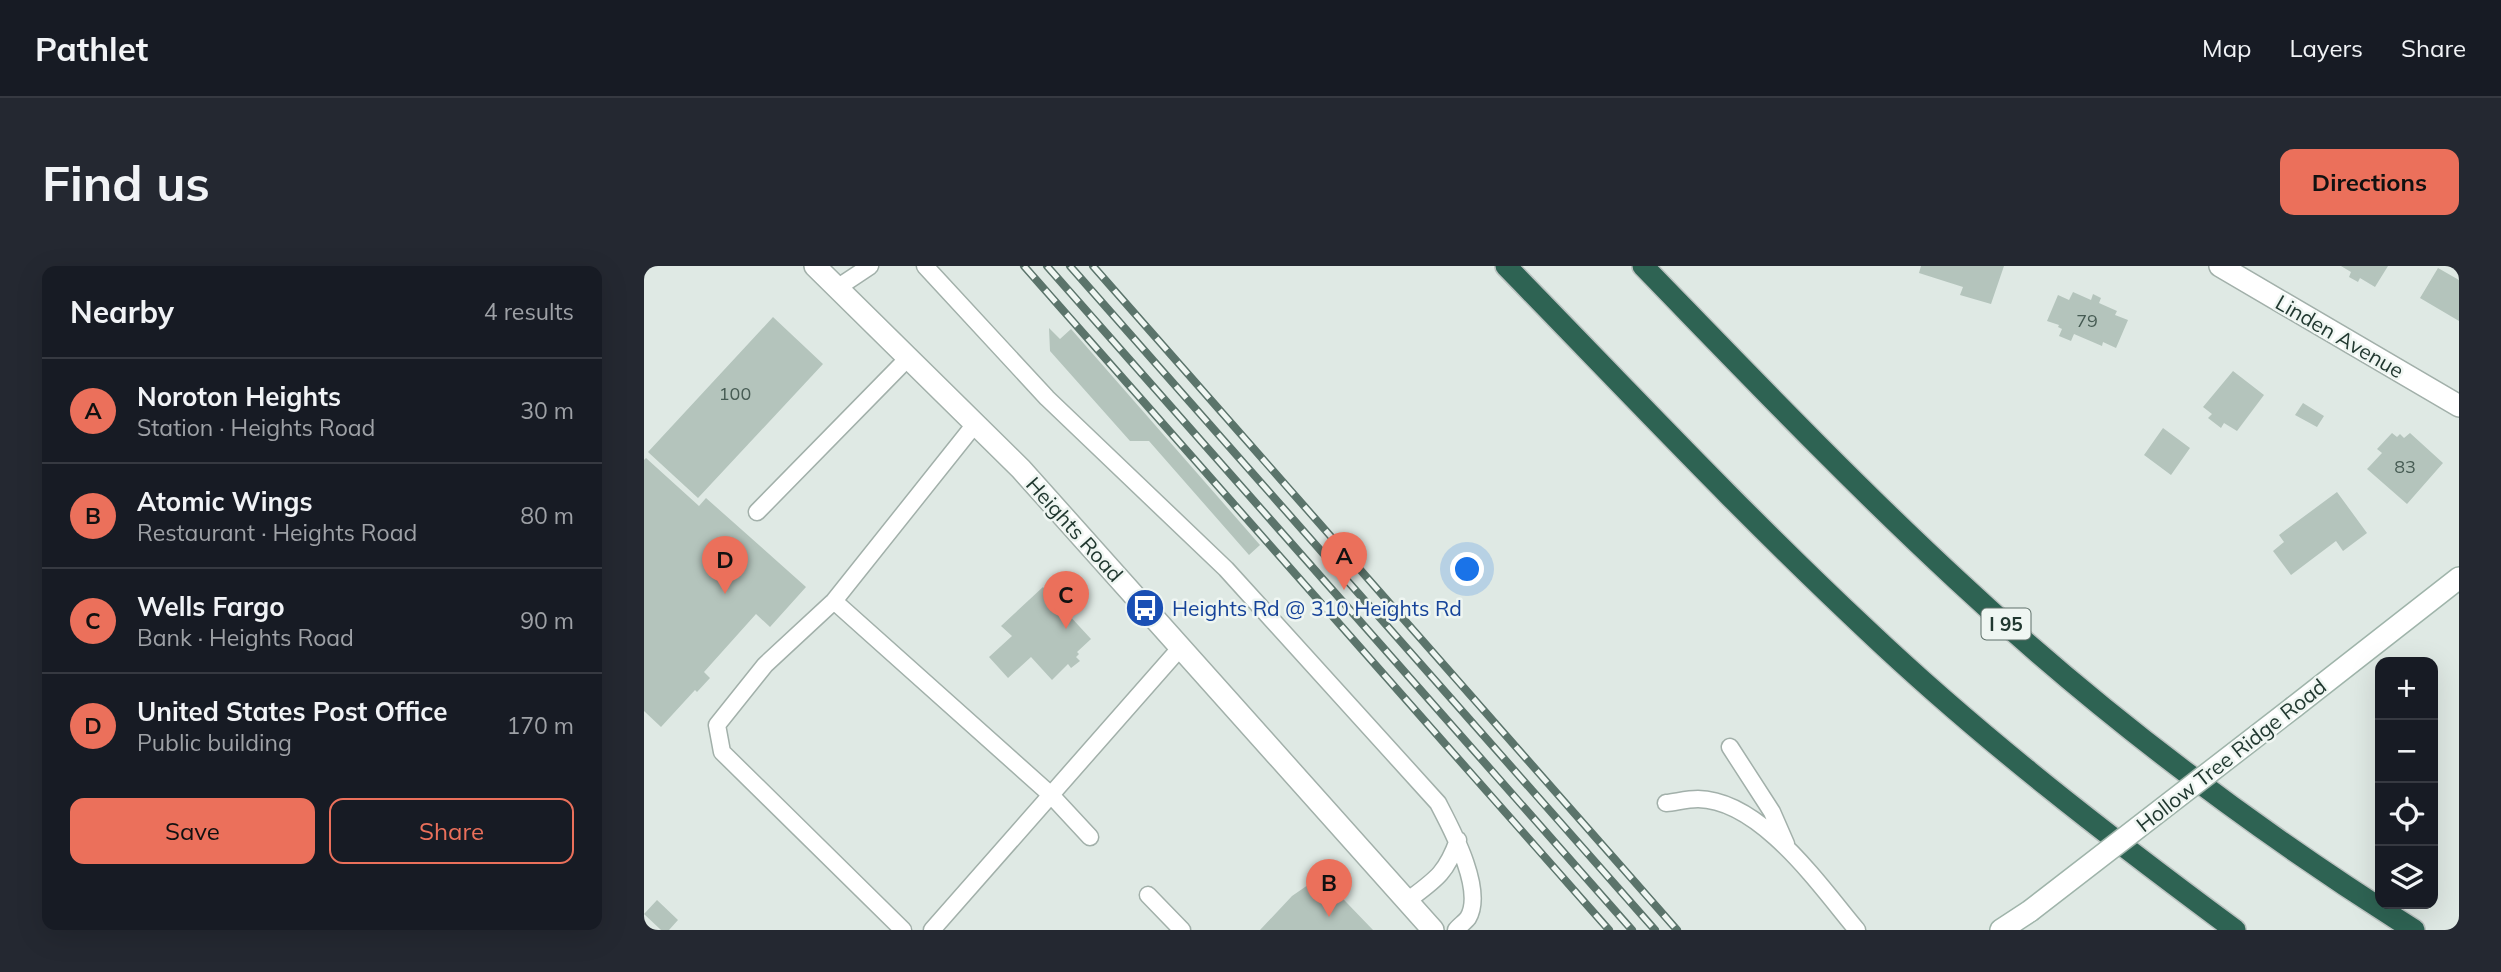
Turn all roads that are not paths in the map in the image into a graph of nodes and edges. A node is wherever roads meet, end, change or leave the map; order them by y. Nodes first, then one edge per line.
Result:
1 (815, 266) edge
2 (870, 266) edge
3 (925, 266) edge
4 (1506, 266) edge
5 (1643, 266) edge
6 (2220, 266) edge
7 (838, 288) junction
8 (908, 358) junction
9 (2459, 405) edge
10 (975, 424) junction
11 (757, 512) dead end
12 (2459, 578) edge
13 (834, 601) junction
14 (1181, 648) junction
15 (1730, 747) dead end
16 (1051, 795) junction
17 (1665, 803) dead end
18 (1090, 837) dead end
19 (1458, 840) junction
20 (1787, 846) junction
21 (1148, 895) dead end
22 (1407, 901) junction
23 (903, 930) edge
24 (932, 930) edge
25 (1182, 930) edge
26 (1433, 930) edge
27 (1456, 930) edge
28 (1857, 930) edge
29 (2001, 930) edge
30 (2235, 930) edge
31 (2414, 930) edge

1 - 7 street, Heights Road
2 - 7 lane
3 - 19 lane
4 - 30 highway
5 - 31 highway, I 95
6 - 9 street, Linden Avenue
7 - 8 street, Heights Road
8 - 10 street, Heights Road
8 - 11 lane
10 - 13 lane
10 - 14 street, Heights Road
12 - 29 street, Hollow Tree Ridge Road, bridge
13 - 16 lane
13 - 23 lane
14 - 16 lane
14 - 22 street, Heights Road
15 - 20 lane
16 - 18 lane
16 - 24 lane
17 - 20 lane
19 - 22 lane
19 - 27 lane
20 - 28 lane
21 - 25 lane
22 - 26 street, Heights Road

